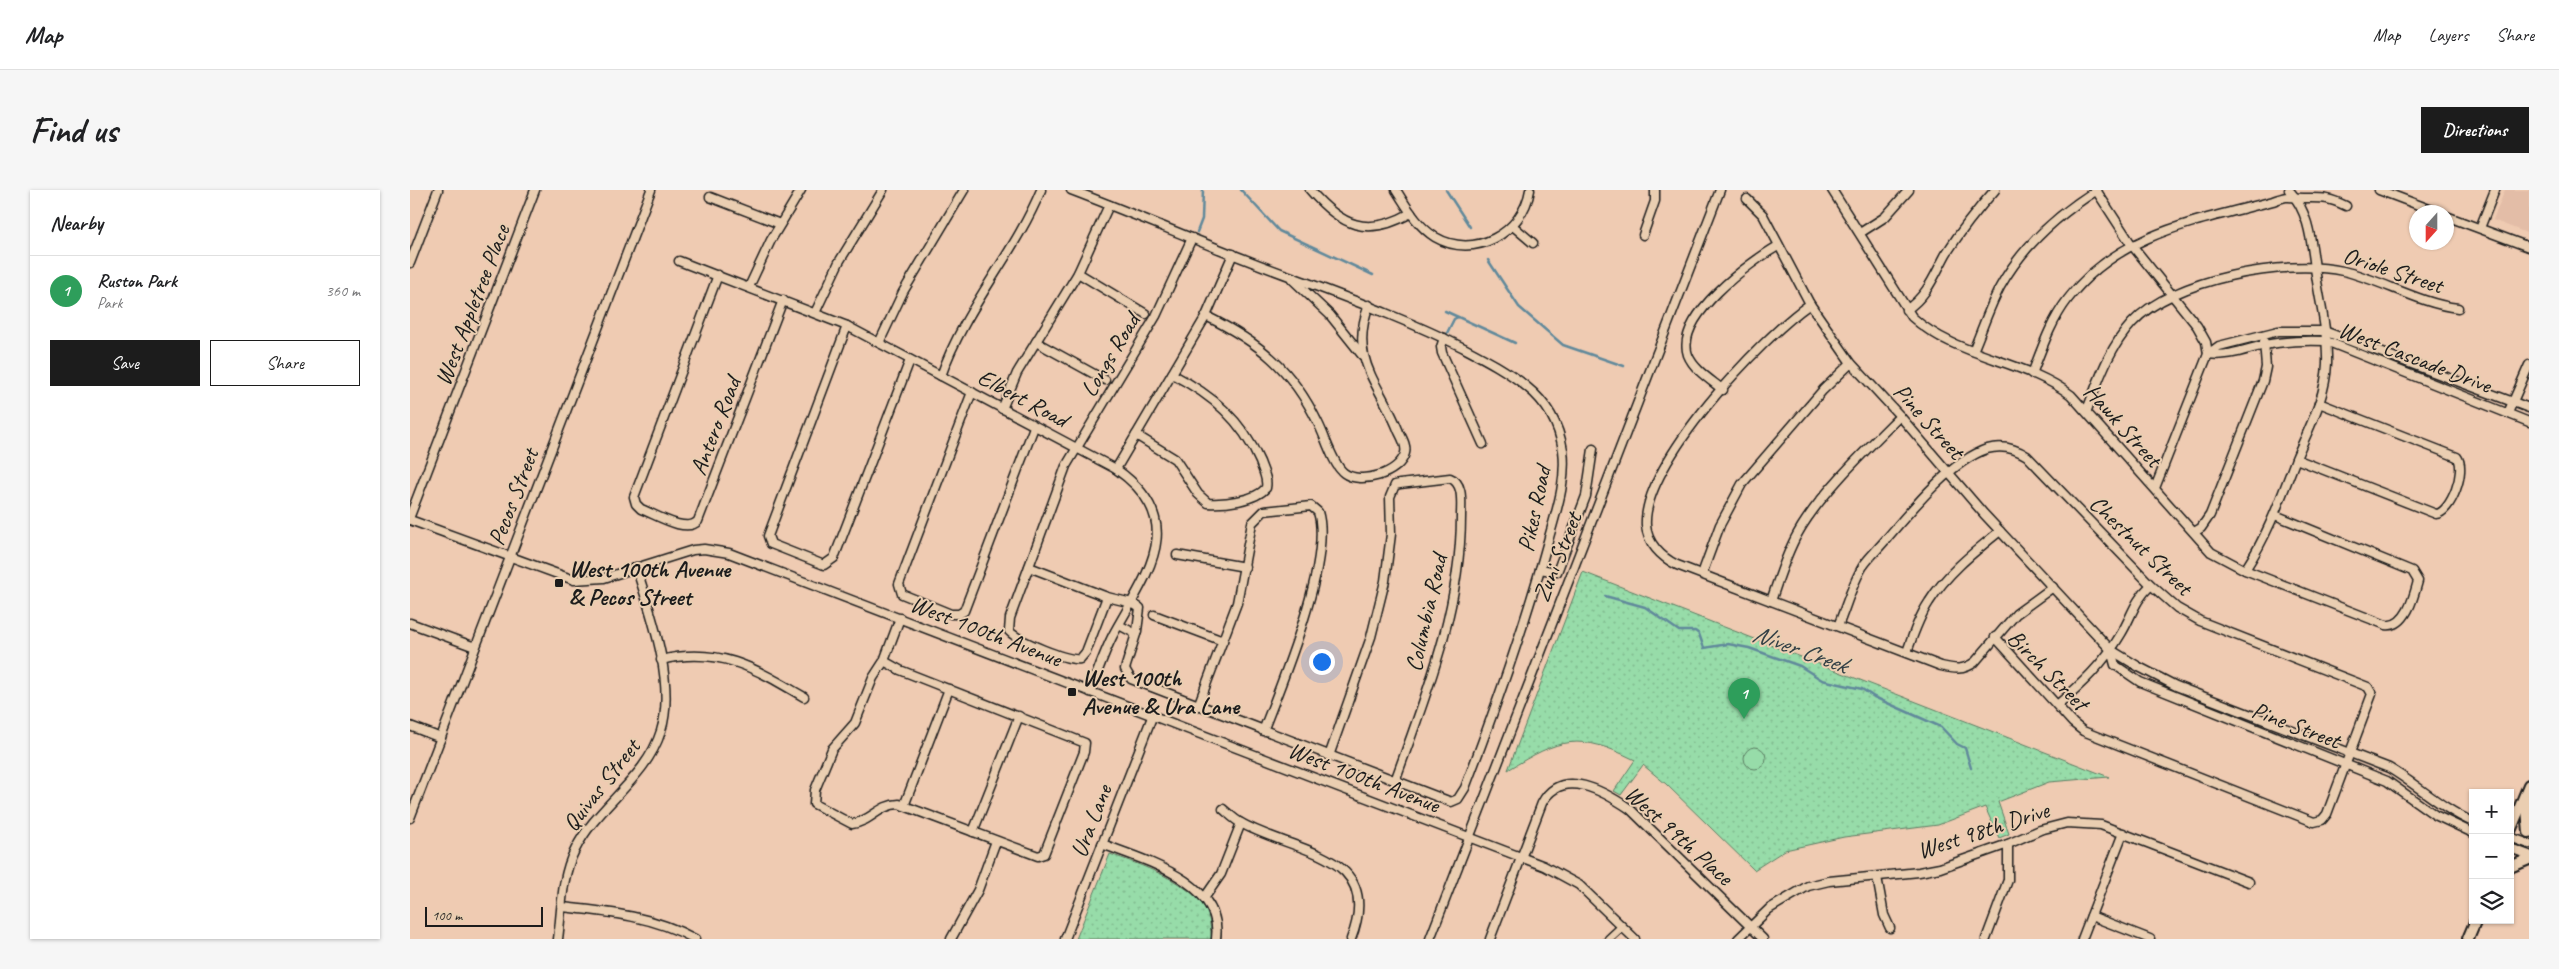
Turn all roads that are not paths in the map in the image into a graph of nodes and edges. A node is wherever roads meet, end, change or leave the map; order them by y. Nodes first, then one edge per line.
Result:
1 (438, 190) edge
2 (536, 190) edge
3 (651, 190) edge
4 (801, 190) edge
5 (883, 190) edge
6 (964, 190) edge
7 (1041, 190) edge
8 (1071, 190) edge
9 (1310, 190) edge
10 (1396, 190) edge
11 (1530, 190) edge
12 (1655, 190) edge
13 (1720, 190) edge
14 (1832, 190) edge
15 (1909, 190) edge
16 (1995, 190) edge
17 (2097, 190) edge
18 (2379, 190) edge
19 (2495, 190) edge
20 (2291, 193) edge
21 (710, 198) dead end
22 (1747, 199) dead end
23 (1109, 204) junction
24 (2419, 205) edge
25 (2346, 206) dead end
26 (1411, 213) junction
27 (2454, 219) edge
28 (780, 224) junction
29 (1513, 226) junction
30 (2480, 228) junction
31 (1860, 233) junction
32 (1643, 234) dead end
33 (1192, 238) junction
34 (1533, 243) dead end
35 (2131, 244) junction
36 (1778, 246) junction
37 (2529, 247) edge
38 (1233, 254) junction
39 (679, 261) dead end
40 (410, 262) edge
41 (2314, 267) junction
42 (1078, 272) junction
43 (718, 276) junction
44 (1289, 277) junction
45 (749, 287) junction
46 (2171, 295) junction
47 (784, 300) junction
48 (1810, 304) junction
49 (1369, 305) junction
50 (2458, 308) dead end
51 (1906, 310) junction
52 (815, 313) junction
53 (1146, 314) dead end
54 (1206, 316) junction
55 (848, 326) junction
56 (2263, 335) junction
57 (2325, 336) junction
58 (1444, 338) junction
59 (1036, 342) junction
60 (879, 343) junction
61 (2265, 345) junction
62 (1973, 351) junction
63 (2208, 354) junction
64 (2388, 354) junction
65 (1363, 357) junction
66 (910, 360) junction
67 (1851, 363) junction
68 (2384, 364) junction
69 (2529, 364) edge
70 (1172, 374) junction
71 (2032, 374) junction
72 (941, 376) junction
73 (1105, 380) dead end
74 (2456, 380) junction
75 (1723, 390) junction
76 (2452, 391) junction
77 (972, 392) junction
78 (2512, 402) junction
79 (2319, 403) junction
80 (2529, 408) edge
81 (1002, 409) junction
82 (2087, 410) junction
83 (2508, 413) junction
84 (1900, 416) junction
85 (2529, 422) edge
86 (1034, 427) junction
87 (1136, 435) junction
88 (1482, 444) dead end
89 (1076, 448) junction
90 (1593, 450) dead end
91 (2296, 459) junction
92 (1116, 469) junction
93 (1950, 472) junction
94 (2155, 488) junction
95 (2275, 515) junction
96 (410, 518) edge
97 (2000, 531) junction
98 (2194, 532) junction
99 (1177, 556) dead end
100 (510, 557) junction
101 (1029, 567) junction
102 (1246, 567) junction
103 (636, 568) junction
104 (1540, 569) junction
105 (2244, 570) junction
106 (1702, 574) junction
107 (2150, 585) junction
108 (2053, 587) junction
109 (1107, 597) junction
110 (1771, 601) junction
111 (1132, 603) junction
112 (1154, 615) dead end
113 (900, 618) junction
114 (410, 623) edge
115 (1119, 625) junction
116 (1838, 626) junction
117 (1136, 634) junction
118 (1995, 637) junction
119 (1223, 641) junction
120 (475, 647) junction
121 (2111, 650) junction
122 (1907, 652) junction
123 (660, 660) junction
124 (884, 661) junction
125 (2182, 688) junction
126 (949, 689) junction
127 (1090, 692) junction
128 (804, 697) dead end
129 (2178, 699) junction
130 (2057, 705) junction
131 (1198, 706) junction
132 (2248, 714) junction
133 (1019, 716) junction
134 (1152, 716) junction
135 (2244, 725) junction
136 (410, 726) edge
137 (1263, 731) junction
138 (441, 738) junction
139 (2318, 741) junction
140 (2314, 752) junction
141 (2351, 754) junction
142 (1329, 756) junction
143 (2346, 765) junction
144 (1395, 781) junction
145 (2527, 789) edge
146 (2430, 797) junction
147 (904, 806) junction
148 (2422, 806) junction
149 (1223, 809) dead end
150 (410, 818) edge
151 (2469, 820) edge
152 (2514, 821) edge
153 (1240, 823) junction
154 (2469, 831) edge
155 (974, 832) junction
156 (2529, 832) edge
157 (2123, 833) junction
158 (1469, 837) junction
159 (2514, 838) edge
160 (996, 841) junction
161 (1102, 844) junction
162 (2008, 844) junction
163 (2529, 844) edge
164 (2514, 850) edge
165 (1522, 857) junction
166 (2529, 857) edge
167 (2514, 865) edge
168 (1877, 877) junction
169 (2249, 882) dead end
170 (1206, 897) junction
171 (562, 908) junction
172 (2091, 916) junction
173 (2474, 924) edge
174 (1622, 927) junction
175 (1750, 927) junction
176 (1890, 928) dead end
177 (558, 939) edge
178 (696, 939) edge
179 (951, 939) edge
180 (1065, 939) edge
181 (1216, 939) edge
182 (1351, 939) edge
183 (1430, 939) edge
184 (1490, 939) edge
185 (1609, 939) edge
186 (1635, 939) edge
187 (1738, 939) edge
188 (1763, 939) edge
189 (1986, 939) edge
190 (2082, 939) edge
191 (2150, 939) edge
192 (2468, 939) edge

1 - 40 street
2 - 96 street, West Appletree Place
3 - 100 street, Pecos Street
4 - 28 street
5 - 52 street
6 - 60 street
7 - 72 street
8 - 23 street, Pikes Road
9 - 26 street
10 - 26 street
11 - 29 street
12 - 32 street
13 - 158 street, Zuni Street
14 - 31 street, Hawk Street
15 - 31 street
16 - 51 street
17 - 35 street
17 - 62 street
18 - 24 street
19 - 30 street
20 - 25 street
20 - 35 street
20 - 41 street
21 - 28 street
22 - 36 street, Pine Street
23 - 33 street, Pikes Road
23 - 42 street
26 - 29 street
27 - 30 street
28 - 45 street
29 - 34 street
30 - 37 street
31 - 51 street, Hawk Street
33 - 38 street, Pikes Road
33 - 89 street, Longs Road
35 - 46 street
35 - 71 street
36 - 48 street, Pine Street
36 - 75 street
38 - 44 street, Pikes Road
38 - 54 street
39 - 43 street, Elbert Road
41 - 46 street, Oriole Street
41 - 50 street, Oriole Street
41 - 57 street
42 - 53 street
42 - 59 street
43 - 45 street, Elbert Road
43 - 47 street, Antero Road
44 - 49 street, Pikes Road
44 - 65 street
45 - 47 street, Elbert Road
46 - 63 street
46 - 82 street, Oriole Street
47 - 52 street, Elbert Road
48 - 67 street, Pine Street
48 - 75 street, Birch Street
49 - 58 street, Pikes Road
49 - 65 street
51 - 62 street, Hawk Street
52 - 55 street, Elbert Road
54 - 65 street
54 - 70 street
55 - 60 street, Elbert Road
55 - 66 street
56 - 57 street, West Cascade Drive
56 - 61 street
56 - 63 street, West Cascade Drive
57 - 61 street, West Cascade Drive
57 - 64 street, West Cascade Drive
57 - 68 street, West Cascade Drive
57 - 79 street
58 - 88 street
58 - 104 street, Pikes Road
59 - 73 street
59 - 81 street
60 - 66 street, Elbert Road
61 - 63 street, West Cascade Drive
61 - 98 street
62 - 71 street, Hawk Street
63 - 94 street
64 - 68 street
64 - 74 street, West Cascade Drive
66 - 72 street, Elbert Road
67 - 84 street, Pine Street
67 - 106 street
68 - 76 street, West Cascade Drive
69 - 78 street
70 - 87 street
70 - 87 street
71 - 82 street, Hawk Street
72 - 77 street, Elbert Road
74 - 76 street
74 - 78 street, West Cascade Drive
75 - 106 street, Birch Street
76 - 83 street, West Cascade Drive
77 - 81 street, Elbert Road
77 - 86 street
78 - 80 street, West Cascade Drive
78 - 83 street
79 - 91 street
79 - 91 street
81 - 86 street, Elbert Road
82 - 94 street, Hawk Street
83 - 85 street, West Cascade Drive
84 - 93 street, Pine Street
84 - 110 street
86 - 89 street, Elbert Road
87 - 92 street
89 - 92 street, Elbert Road
89 - 101 street, Longs Road
90 - 104 street
91 - 95 street
92 - 111 street, Elbert Road
93 - 97 street, Pine Street
93 - 107 street, Chestnut Street
93 - 116 street, Chestnut Street
94 - 98 street, Hawk Street
95 - 105 street
95 - 105 street, Hawk Street
96 - 100 street, West 100th Avenue
97 - 108 street, Pine Street
97 - 122 street
98 - 105 street, Hawk Street
99 - 102 street
100 - 103 street, West 100th Avenue
100 - 120 street, Pecos Street
101 - 109 street
101 - 109 street, Longs Road
102 - 119 street
102 - 137 street
103 - 113 street, West 100th Avenue
103 - 123 street, Quivas Street
104 - 144 street, Pikes Road
106 - 110 street, Birch Street
107 - 121 street
107 - 141 street, Chestnut Street
108 - 118 street
108 - 121 street, Pine Street
109 - 111 street
110 - 116 street, Birch Street
111 - 115 street, Elbert Road
111 - 117 street
112 - 119 street
113 - 124 street
113 - 127 street, West 100th Avenue
114 - 120 street
115 - 117 street
115 - 127 street, Elbert Road
116 - 122 street, Birch Street
117 - 131 street
118 - 122 street, Birch Street
118 - 130 street, Birch Street
119 - 131 street
120 - 138 street, Pecos Street
121 - 125 street, Pine Street
121 - 129 street, Pine Street
121 - 130 street
123 - 128 street
123 - 171 street, Quivas Street
124 - 126 street
124 - 147 street
125 - 129 street
125 - 132 street, Pine Street
126 - 133 street
126 - 147 street
127 - 134 street, West 100th Avenue
129 - 135 street, Pine Street
130 - 143 street, Birch Street
131 - 137 street
132 - 135 street
132 - 139 street, Pine Street
133 - 155 street
133 - 160 street
134 - 158 street, West 100th Avenue
134 - 161 street, Ura Lane
135 - 140 street, Pine Street
136 - 138 street
137 - 142 street
138 - 150 street, Pecos Street
139 - 140 street
139 - 141 street, Pine Street
140 - 143 street, Pine Street
141 - 143 street, Birch Street
141 - 146 street, Pine Street
142 - 144 street
142 - 144 street, Columbia Road
143 - 148 street, Pine Street
145 - 152 main road
145 - 156 main road
146 - 148 street
146 - 151 street, Pine Street
147 - 155 street
148 - 154 street, Pine Street
149 - 153 street
153 - 170 street
153 - 182 street
155 - 160 street
157 - 162 street, West 98th Drive
157 - 169 street, West 98th Drive
157 - 172 street
158 - 165 street, West 100th Avenue
158 - 183 street, Zuni Street
159 - 163 street
160 - 179 street
161 - 170 street
161 - 180 street, Ura Lane
162 - 168 street, West 98th Drive
162 - 189 street
164 - 166 street
165 - 174 street, West 100th Avenue
165 - 175 street, West 99th Place
165 - 184 street, West 99th Place
166 - 167 main road
168 - 175 street, West 98th Drive
168 - 176 street
170 - 181 street
171 - 177 street, Quivas Street
171 - 178 street
172 - 190 street
172 - 191 street
173 - 192 main road
174 - 185 street
174 - 186 street, West 100th Avenue
175 - 187 street, West 98th Drive
175 - 188 street, West 99th Place

